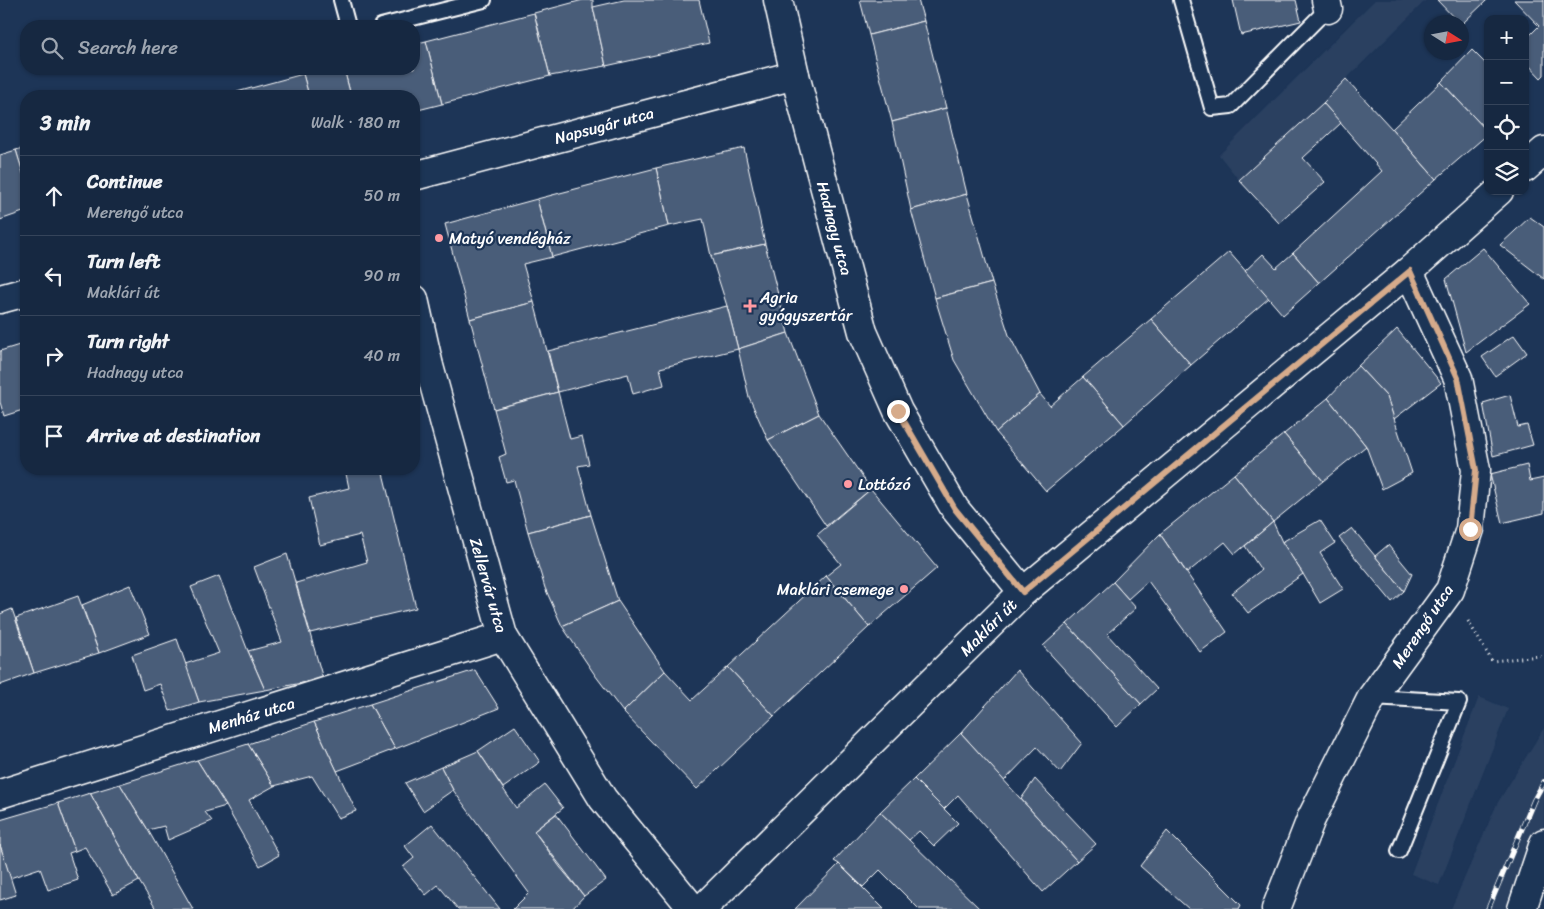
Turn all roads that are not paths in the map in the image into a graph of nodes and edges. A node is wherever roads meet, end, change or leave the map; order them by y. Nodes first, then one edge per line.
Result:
1 (341, 0) edge
2 (484, 0) edge
3 (778, 0) edge
4 (1181, 0) edge
5 (1329, 3) edge
6 (346, 20) edge
7 (405, 20) edge
8 (795, 74) junction
9 (1544, 151) edge
10 (1529, 164) edge
11 (420, 174) edge
12 (1495, 195) edge
13 (1410, 271) junction
14 (20, 294) edge
15 (0, 299) edge
16 (420, 326) edge
17 (1023, 592) junction
18 (502, 636) junction
19 (1372, 697) junction
20 (0, 794) edge
21 (1544, 843) edge
22 (1399, 851) dead end
23 (693, 909) edge
24 (702, 909) edge
25 (1276, 909) edge
26 (1522, 909) edge

1 - 6 lane
2 - 7 lane
3 - 8 street, Hadnagy utca
4 - 5 lane
8 - 11 street, Napsugár utca
8 - 17 street, Hadnagy utca
9 - 10 street
12 - 13 street, Maklári út
13 - 17 street, Maklári út
13 - 19 street, Merengő utca
14 - 15 street
16 - 18 street, Zellervár utca
17 - 24 street, Maklári út
18 - 20 street, Menház utca
18 - 23 street, Zellervár utca
19 - 22 lane
19 - 25 street, Merengő utca
21 - 26 street

